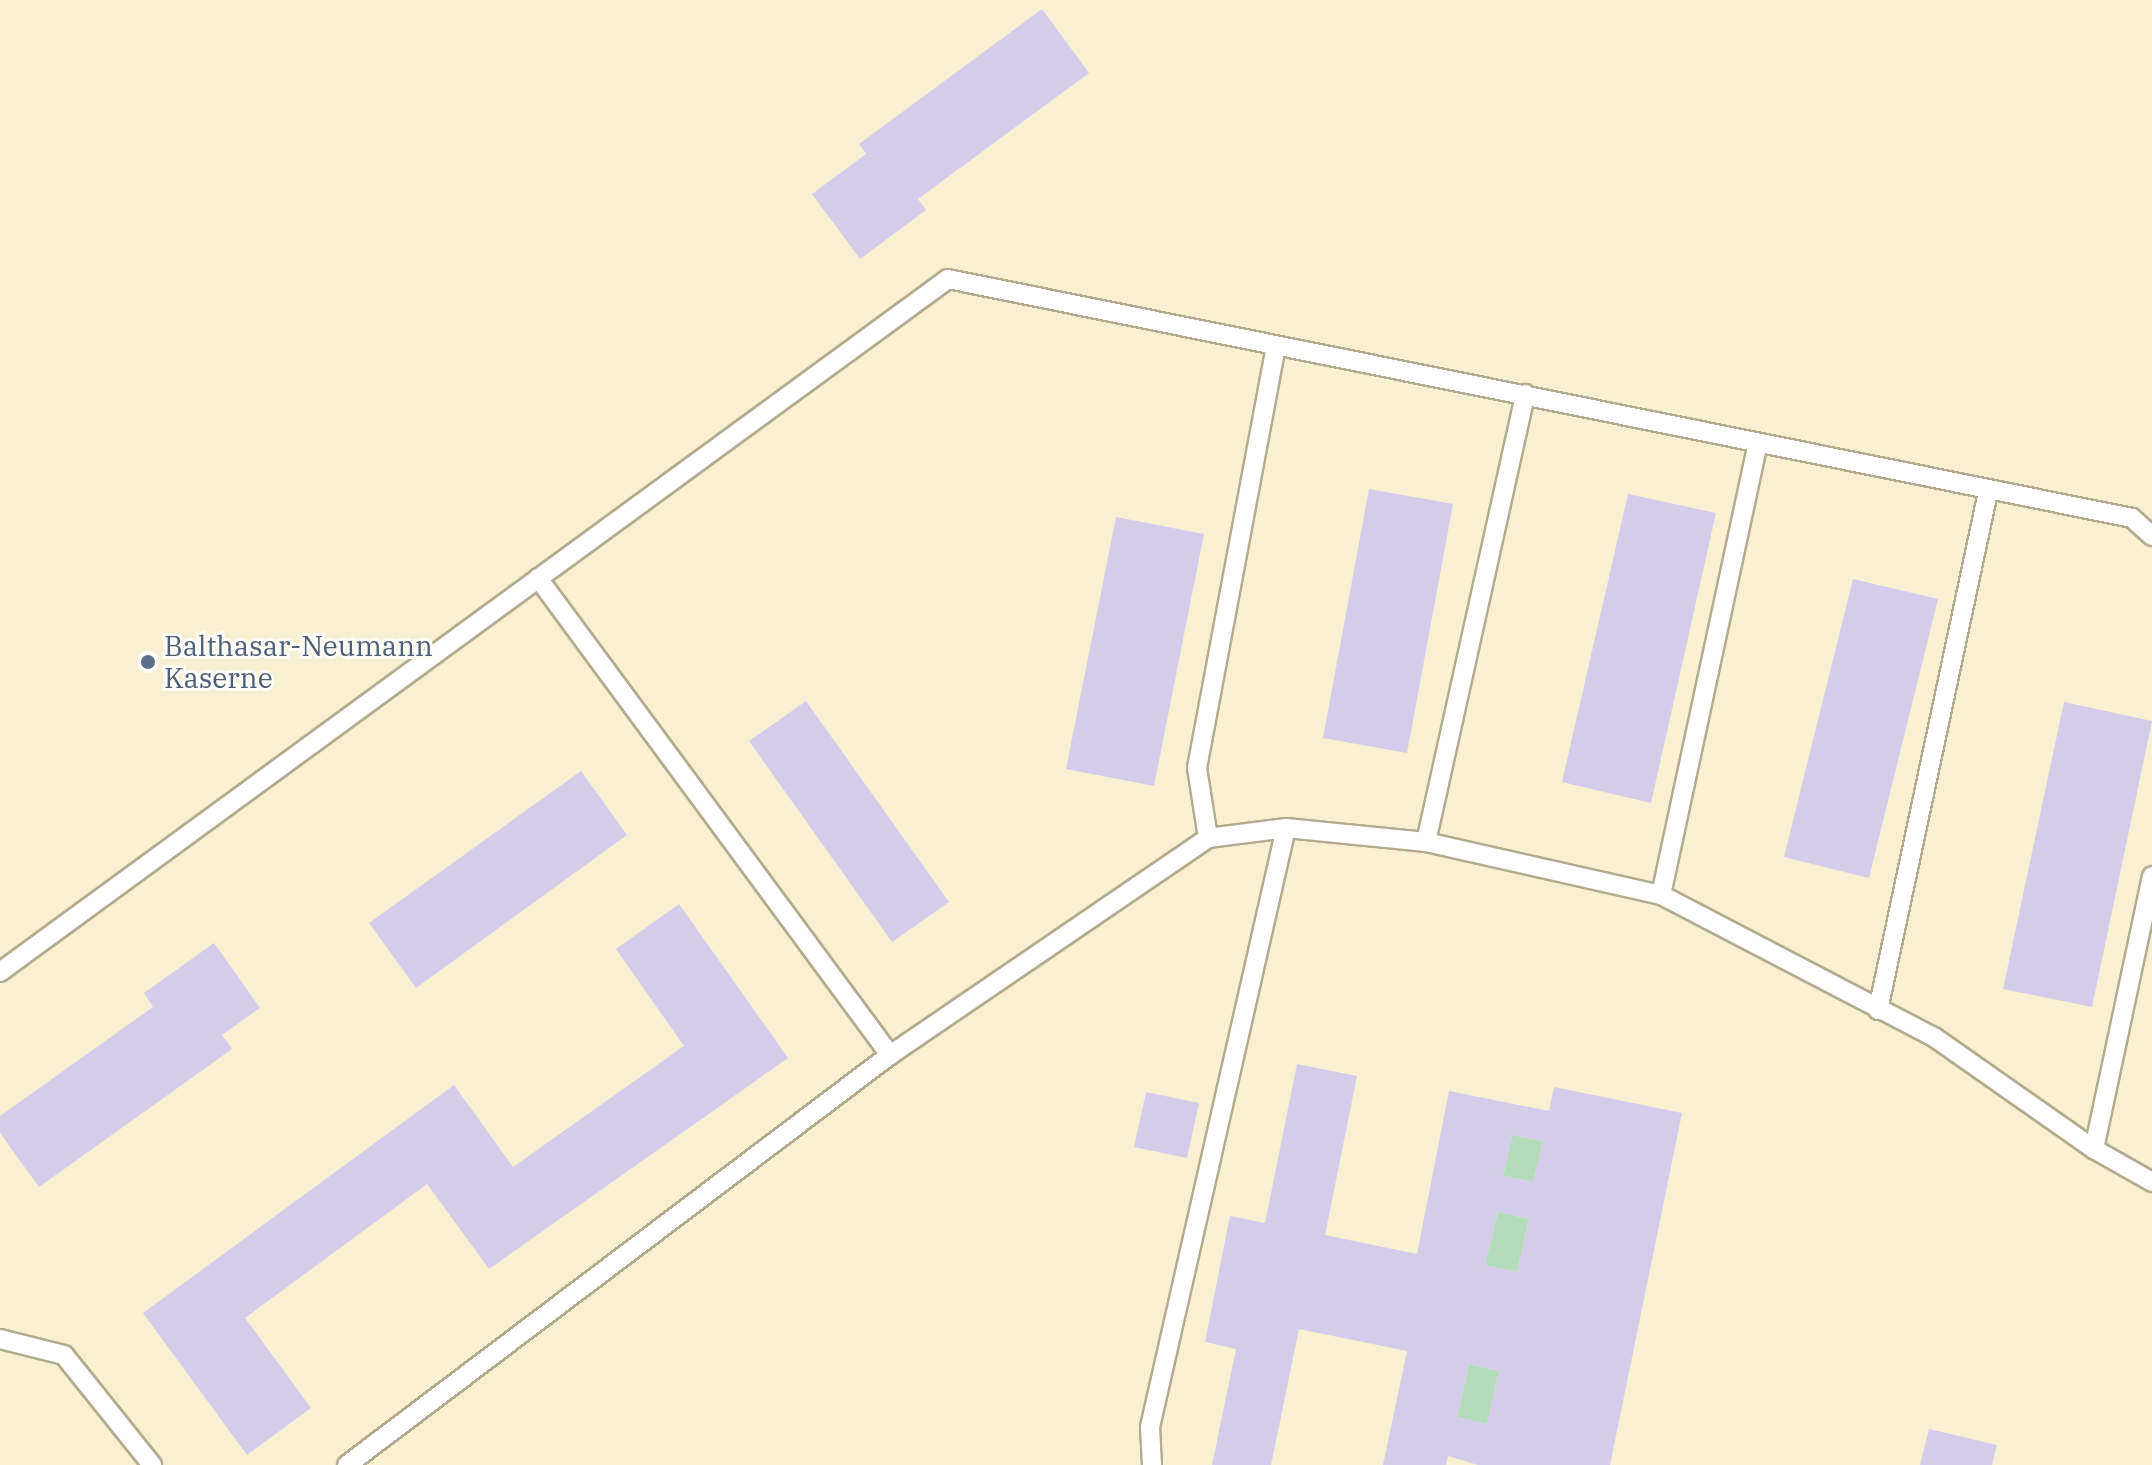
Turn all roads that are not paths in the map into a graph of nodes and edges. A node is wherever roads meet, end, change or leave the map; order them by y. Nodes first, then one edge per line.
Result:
1 (1276, 345) junction
2 (1525, 394) junction
3 (1758, 443) junction
4 (1988, 492) junction
5 (2152, 536) edge
6 (538, 578) junction
7 (1286, 828) junction
8 (1208, 838) junction
9 (1426, 842) junction
10 (2152, 876) edge
11 (1661, 895) junction
12 (0, 972) edge
13 (1878, 1010) junction
14 (890, 1055) junction
15 (2094, 1149) junction
16 (2152, 1182) edge
17 (0, 1339) edge
18 (152, 1465) edge
19 (347, 1465) edge
20 (1152, 1465) edge

1 - 2 lane
1 - 6 lane
1 - 8 lane
2 - 3 lane
2 - 9 lane
3 - 4 lane
3 - 11 lane
4 - 5 lane
4 - 13 lane
6 - 12 lane
6 - 14 lane
7 - 8 lane
7 - 9 lane
7 - 20 lane
8 - 14 lane
9 - 11 lane
10 - 15 lane
11 - 13 lane
13 - 15 lane
14 - 19 lane
15 - 16 lane
17 - 18 lane

